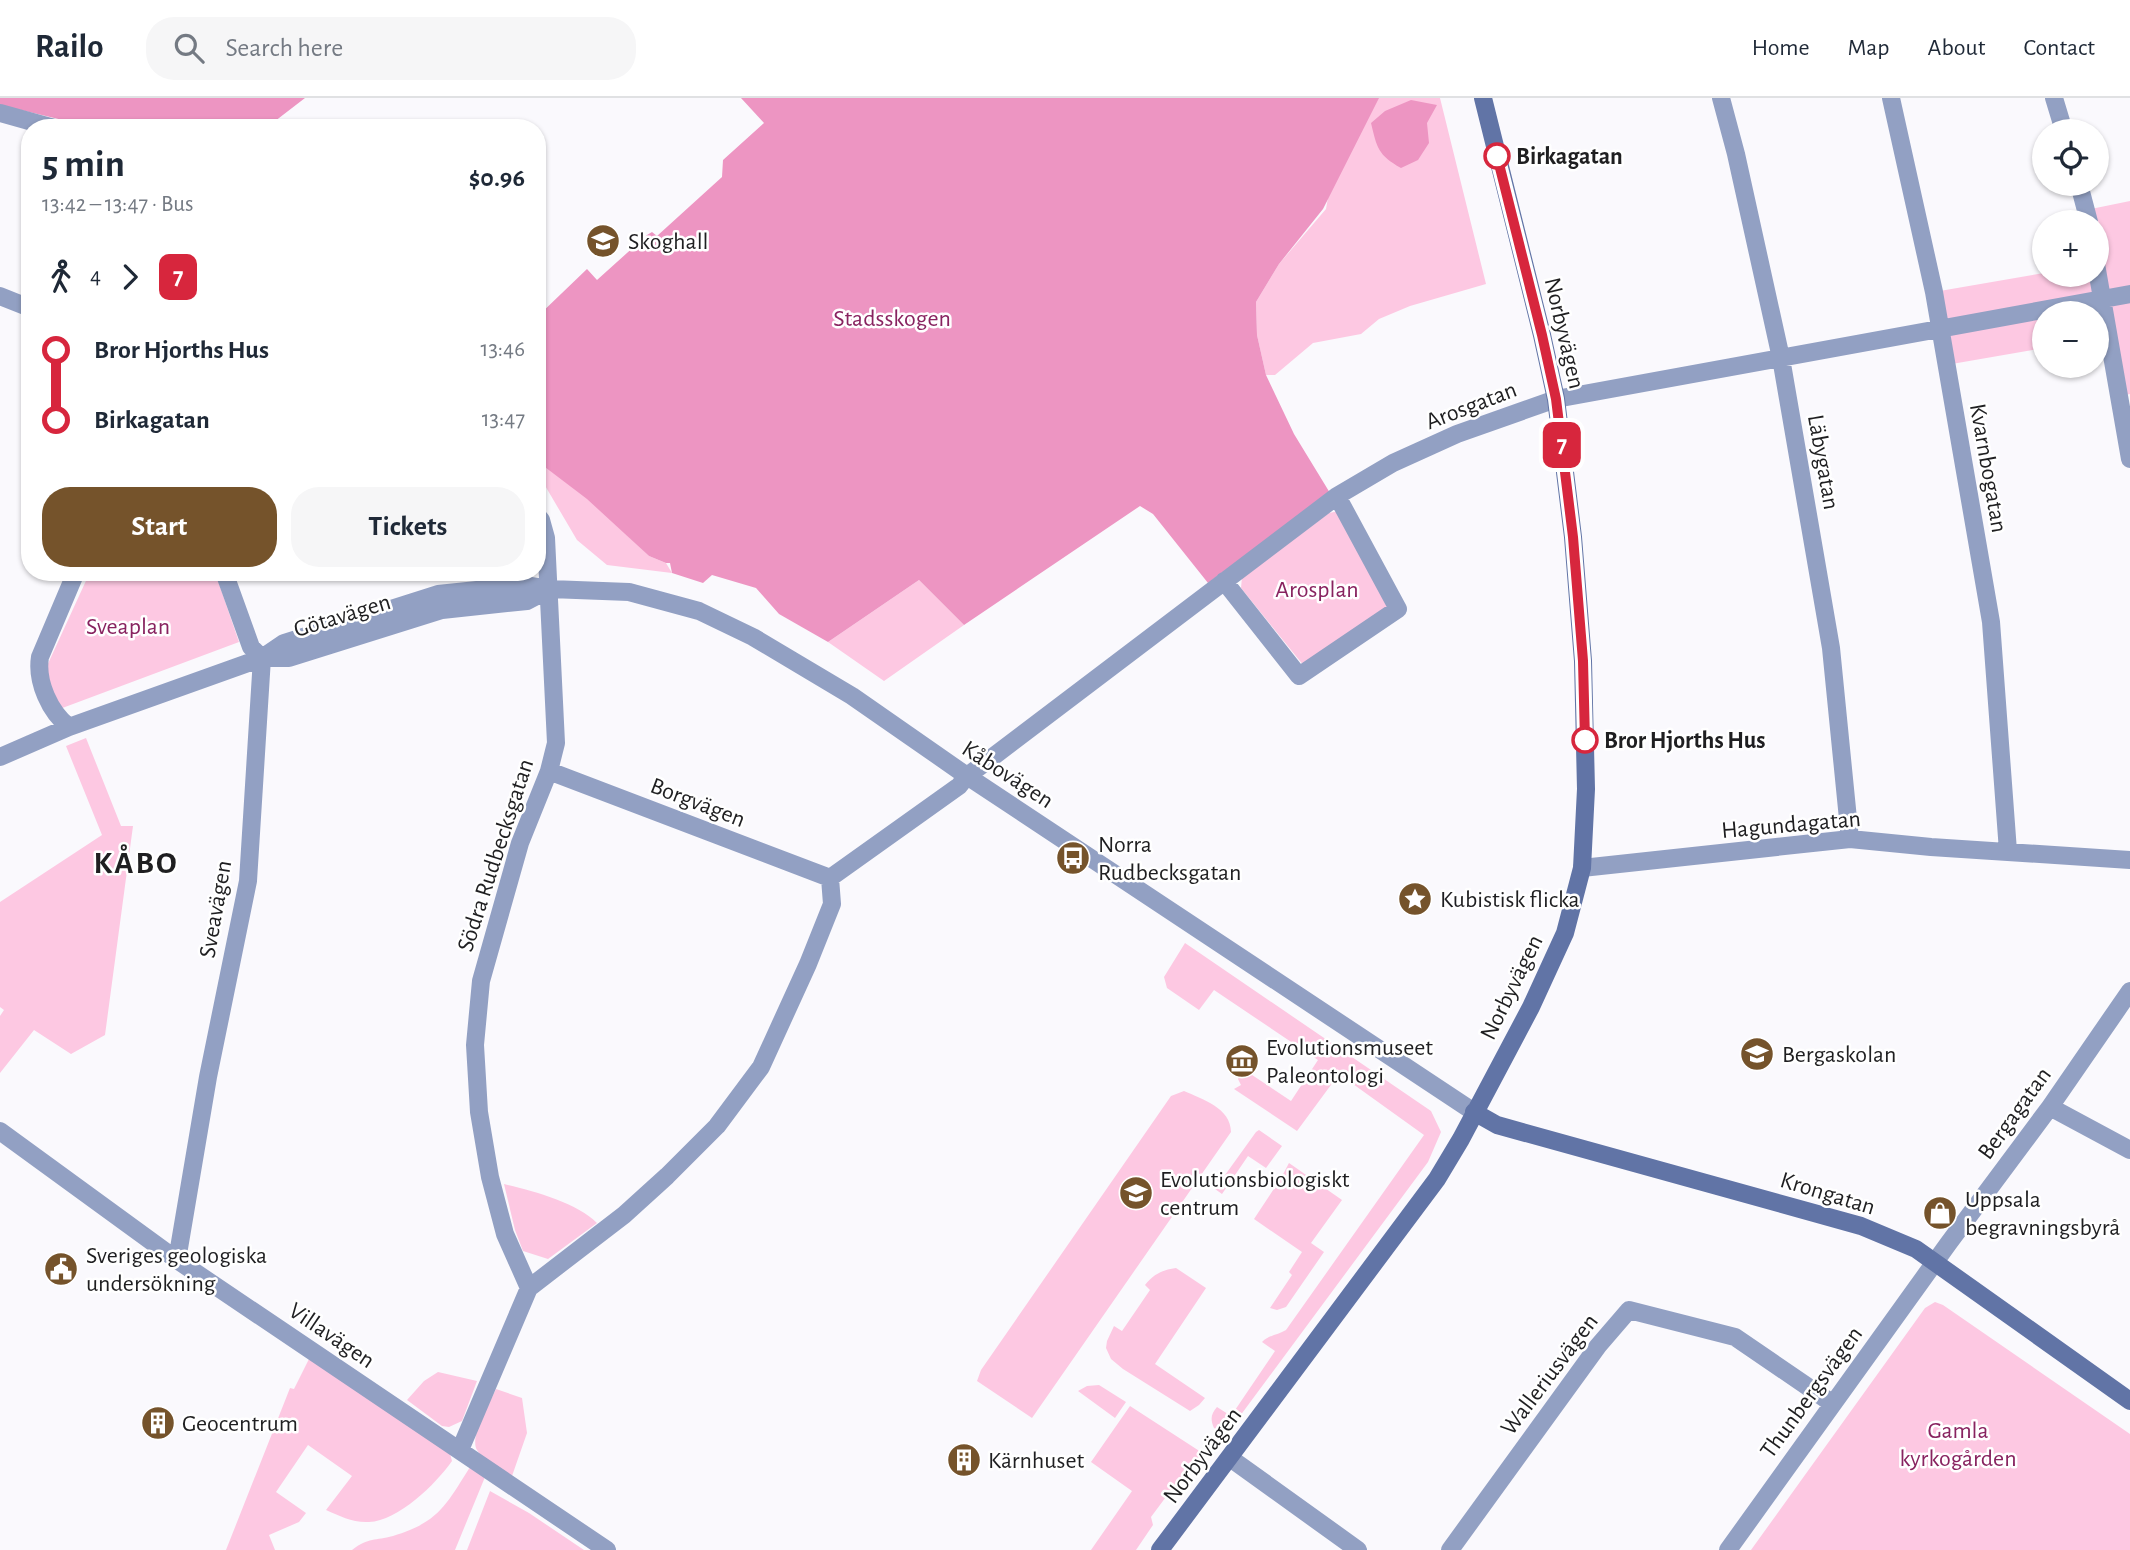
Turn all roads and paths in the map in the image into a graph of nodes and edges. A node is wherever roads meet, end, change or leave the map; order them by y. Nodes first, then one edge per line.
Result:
1 (1483, 98) edge
2 (1721, 98) edge
3 (1891, 98) edge
4 (2054, 98) edge
5 (0, 113) edge
6 (22, 119) edge
7 (2060, 119) edge
8 (2101, 287) edge
9 (2130, 294) edge
10 (0, 296) edge
11 (2104, 298) junction
12 (21, 304) edge
13 (1940, 328) junction
14 (1781, 358) junction
15 (1556, 399) junction
16 (2130, 459) edge
17 (1337, 496) junction
18 (546, 535) edge
19 (72, 581) edge
20 (227, 581) edge
21 (1224, 581) junction
22 (550, 589) junction
23 (262, 659) junction
24 (69, 727) junction
25 (0, 757) edge
26 (549, 771) junction
27 (967, 776) junction
28 (1850, 839) junction
29 (2008, 851) junction
30 (2130, 860) edge
31 (1583, 868) junction
32 (830, 878) junction
33 (2130, 991) edge
34 (2050, 1107) junction
35 (1474, 1112) junction
36 (0, 1131) edge
37 (2130, 1150) edge
38 (177, 1260) junction
39 (1934, 1262) junction
40 (529, 1288) junction
41 (2130, 1401) edge
42 (1833, 1404) junction
43 (460, 1450) junction
44 (1230, 1458) junction
45 (607, 1550) edge
46 (1160, 1550) edge
47 (1358, 1550) edge
48 (1450, 1550) edge
49 (1728, 1550) edge

1 - 15 street, Norbyvägen
2 - 14 street, Läbygatan
3 - 13 street, Kvarnbogatan
4 - 7 street
5 - 6 street
8 - 11 street
9 - 11 street, Arosgatan
10 - 12 street
11 - 13 street, Arosgatan
11 - 16 street
13 - 14 street, Arosgatan
13 - 29 street, Kvarnbogatan
14 - 15 street, Arosgatan
14 - 28 street, Läbygatan
15 - 17 street, Arosgatan
15 - 31 street, Norbyvägen
17 - 21 street, Arosgatan
17 - 21 street
18 - 22 street
19 - 24 street
20 - 23 street
21 - 27 street, Arosgatan
22 - 23 street, Götavägen
22 - 26 street, Södra Rudbecksgatan
22 - 27 street, Kåbovägen
23 - 24 street, Götavägen
23 - 38 street, Sveavägen
24 - 25 street, Götavägen
26 - 32 street, Borgvägen
26 - 40 street, Södra Rudbecksgatan
27 - 32 street
27 - 35 street, Kåbovägen
28 - 29 street, Hagundagatan
28 - 31 street, Hagundagatan
29 - 30 street, Hagundagatan
31 - 35 street, Norbyvägen
32 - 40 street
33 - 34 street, Bergagatan
34 - 37 street
34 - 39 street, Bergagatan
35 - 39 street, Krongatan
35 - 44 street, Norbyvägen
36 - 38 street, Villavägen
38 - 43 street, Villavägen
39 - 41 street, Krongatan
39 - 42 street, Thunbergsvägen
40 - 43 street
42 - 48 street, Walleriusvägen
42 - 49 street, Thunbergsvägen
43 - 45 street, Villavägen
44 - 46 street, Norbyvägen
44 - 47 street

